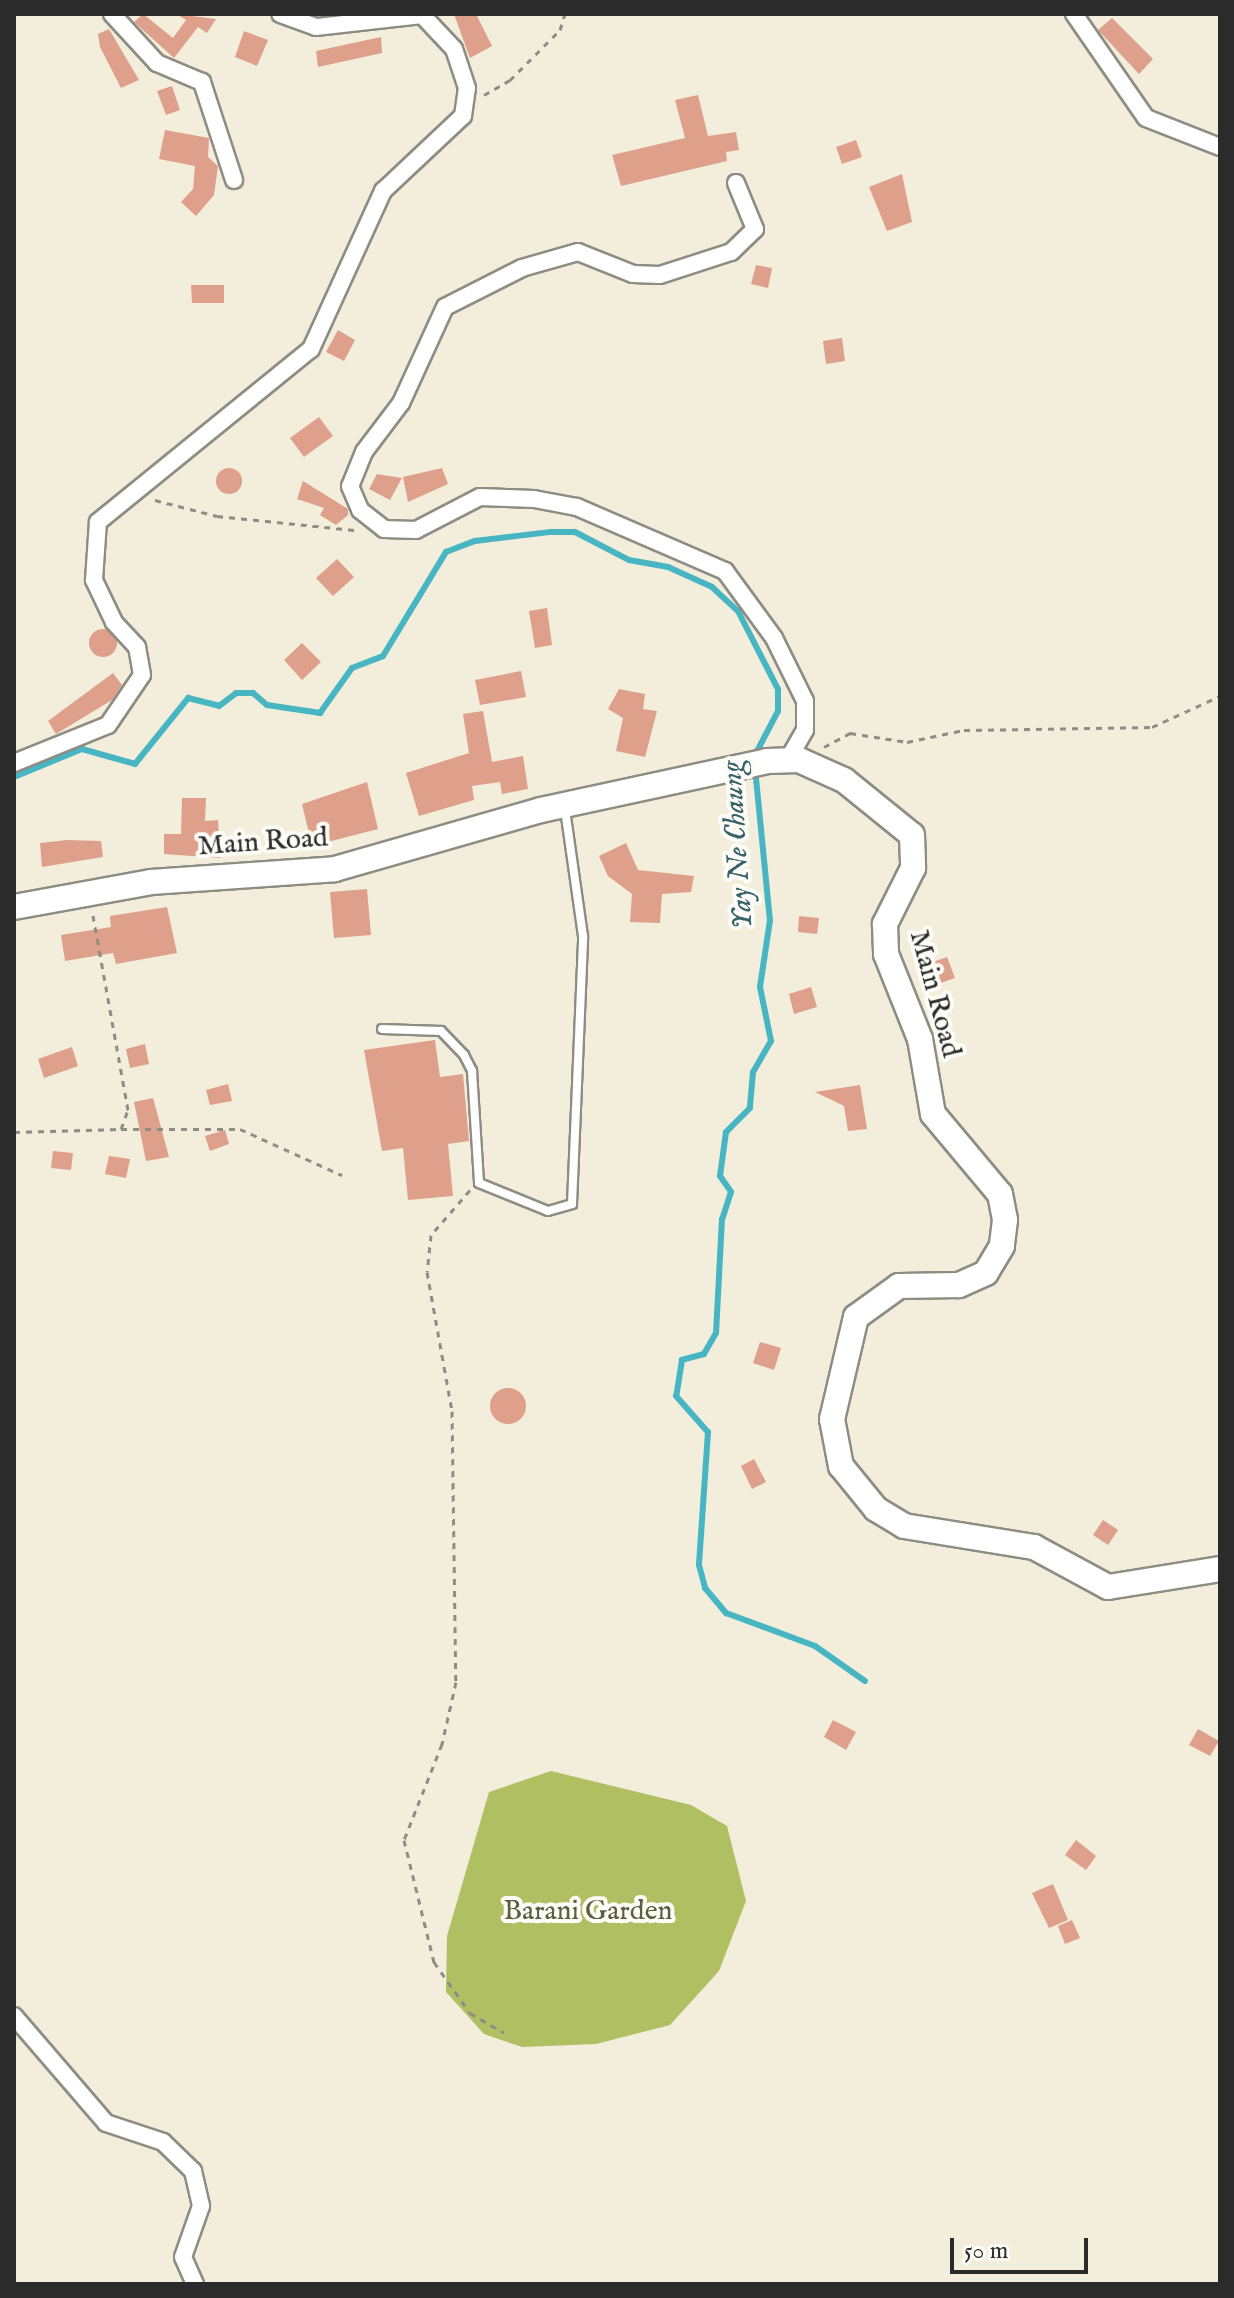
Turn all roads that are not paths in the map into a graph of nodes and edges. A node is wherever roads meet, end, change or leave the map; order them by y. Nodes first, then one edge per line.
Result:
1 (112, 14) edge
2 (280, 14) edge
3 (1074, 14) edge
4 (1220, 147) edge
5 (234, 180) dead end
6 (736, 183) dead end
7 (794, 760) junction
8 (14, 763) edge
9 (564, 804) junction
10 (14, 907) edge
11 (382, 1029) dead end
12 (1220, 1569) edge
13 (14, 2016) edge
14 (195, 2284) edge

1 - 5 street
2 - 8 street
3 - 4 street
6 - 7 street
7 - 9 main road, Main Road
7 - 12 main road, Main Road
9 - 10 main road, Main Road
9 - 11 lane
13 - 14 street

